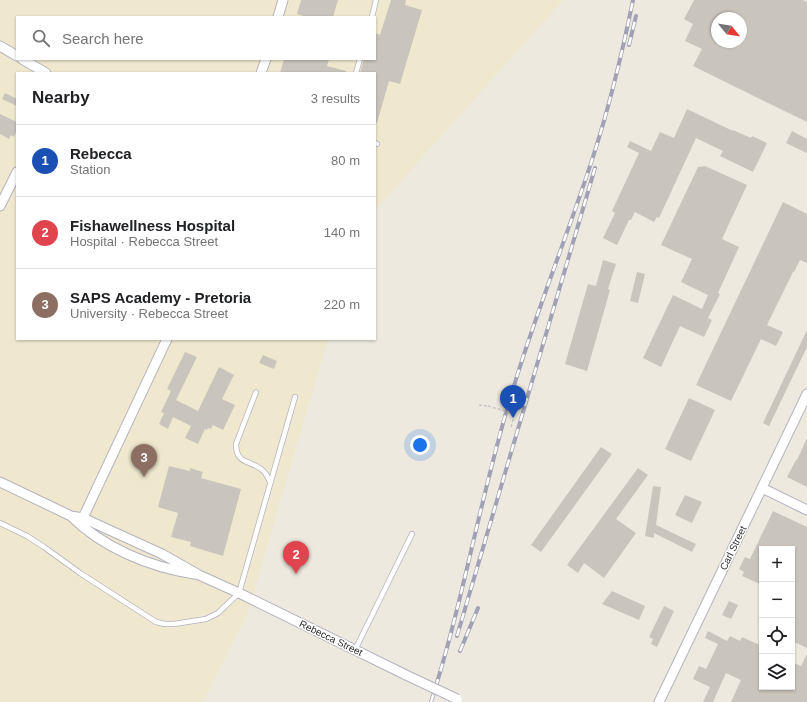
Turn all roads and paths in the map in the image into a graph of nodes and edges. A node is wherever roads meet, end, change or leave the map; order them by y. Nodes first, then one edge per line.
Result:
1 (283, 0) edge
2 (376, 0) edge
3 (278, 16) edge
4 (372, 16) edge
5 (0, 46) edge
6 (16, 55) edge
7 (24, 60) edge
8 (266, 60) edge
9 (360, 60) edge
10 (44, 72) edge
11 (261, 72) edge
12 (356, 72) edge
13 (16, 174) edge
14 (0, 206) edge
15 (167, 340) edge
16 (256, 392) dead end
17 (807, 394) edge
18 (295, 397) dead end
19 (518, 402) dead end
20 (479, 405) dead end
21 (516, 414) junction
22 (511, 427) dead end
23 (0, 482) edge
24 (270, 482) junction
25 (762, 488) junction
26 (807, 510) edge
27 (81, 521) junction
28 (0, 523) edge
29 (412, 534) dead end
30 (199, 575) junction
31 (239, 593) junction
32 (355, 650) junction
33 (460, 701) edge
34 (659, 702) edge

1 - 3 street
2 - 4 lane
5 - 6 street
7 - 10 street
8 - 11 street
9 - 12 lane
13 - 14 street
15 - 27 street
16 - 24 lane
17 - 25 street, Carl Street
18 - 24 lane
19 - 21 path
20 - 21 path, bridge
21 - 22 path
23 - 27 street, Rebecca Street
24 - 31 lane
25 - 26 street
25 - 34 street, Carl Street
27 - 30 street, Rebecca Street
27 - 30 street, Rebecca Street
28 - 31 lane
29 - 32 lane
30 - 31 street, Rebecca Street
31 - 32 street, Rebecca Street
32 - 33 street, Rebecca Street, bridge

